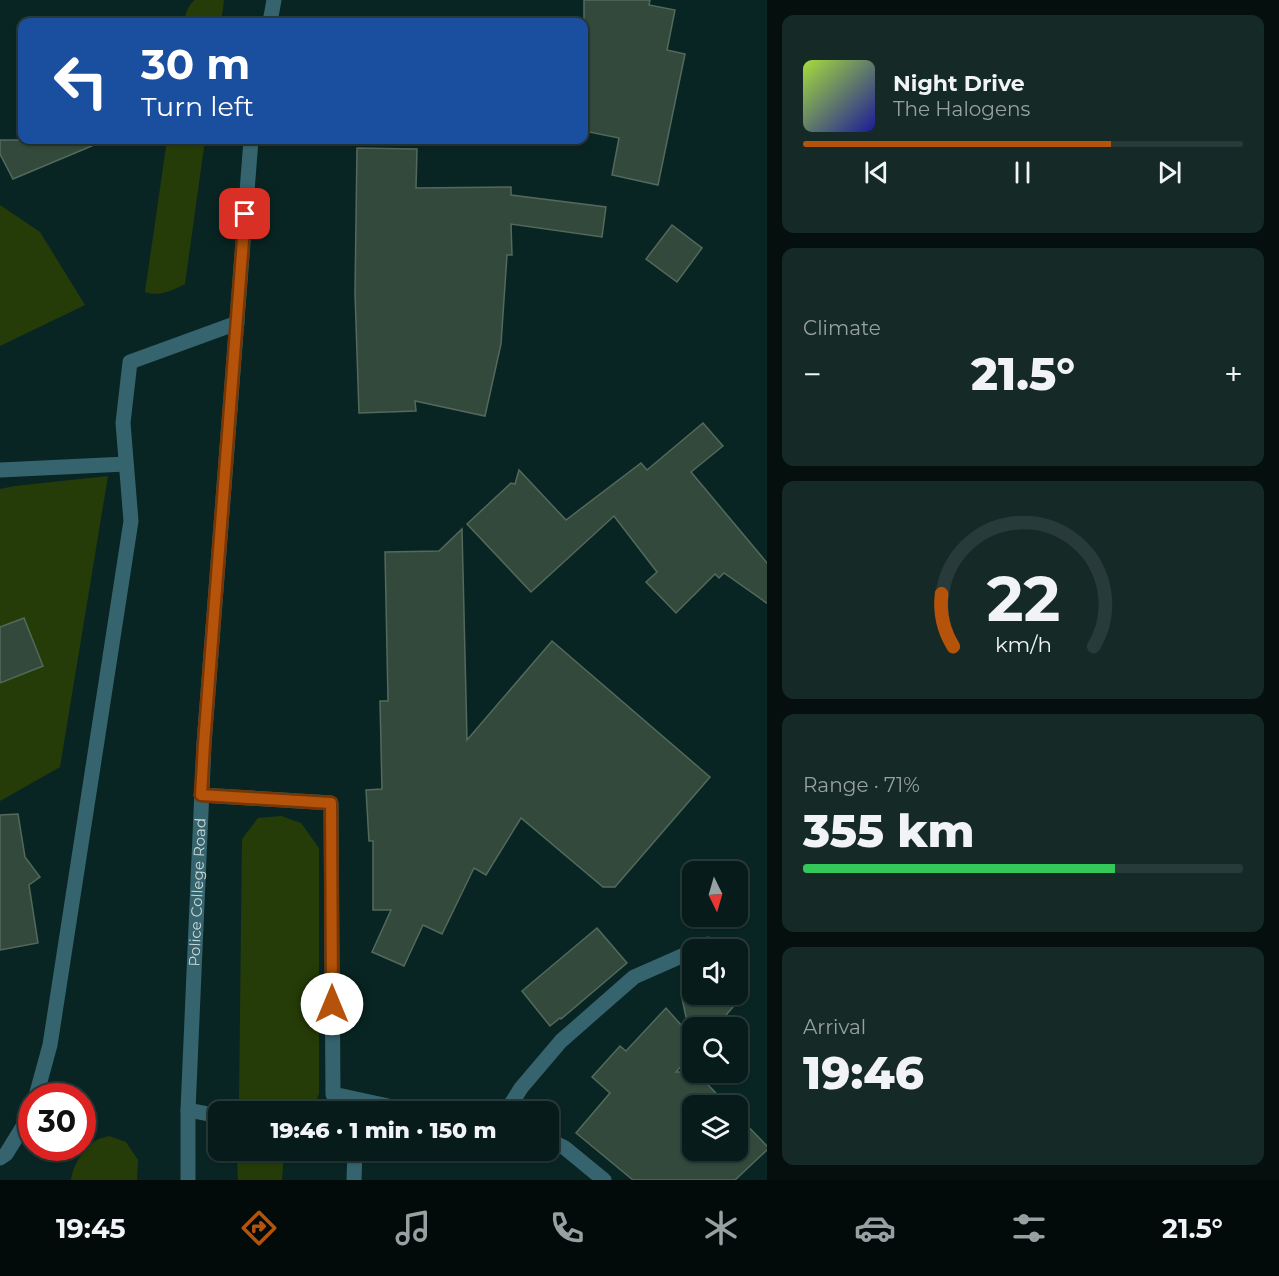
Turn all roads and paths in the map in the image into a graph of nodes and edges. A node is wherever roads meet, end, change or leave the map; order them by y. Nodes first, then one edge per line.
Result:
1 (274, 0) edge
2 (271, 18) edge
3 (251, 144) edge
4 (237, 323) junction
5 (126, 464) junction
6 (0, 470) edge
7 (201, 795) junction
8 (682, 956) edge
9 (40, 1083) edge
10 (365, 1101) edge
11 (513, 1101) edge
12 (188, 1110) junction
13 (208, 1114) edge
14 (18, 1135) edge
15 (559, 1145) edge
16 (0, 1158) edge
17 (355, 1161) edge
18 (188, 1180) edge
19 (354, 1180) edge
20 (604, 1180) edge

1 - 2 street
3 - 4 street, Police College Road
4 - 5 street
4 - 7 street, Police College Road
5 - 6 street
5 - 9 street
7 - 10 street
7 - 12 street, Police College Road
8 - 11 street
12 - 13 street
12 - 18 street, Police College Road
14 - 16 street
15 - 20 street
17 - 19 street

